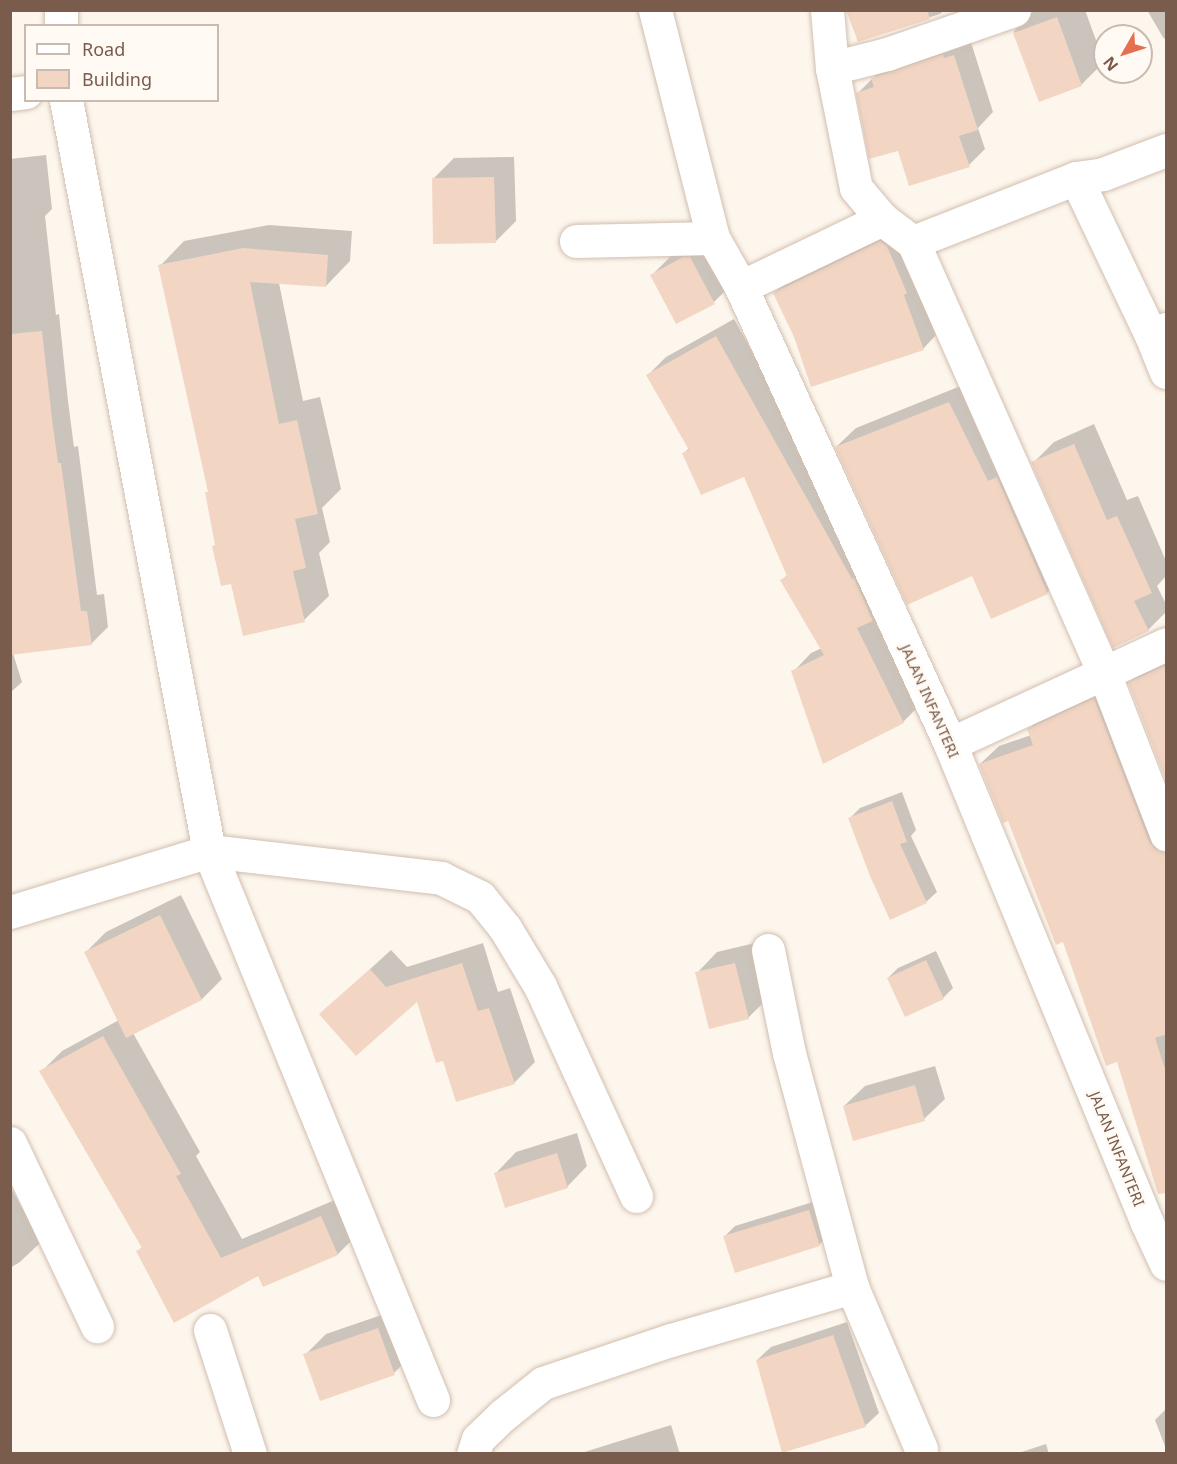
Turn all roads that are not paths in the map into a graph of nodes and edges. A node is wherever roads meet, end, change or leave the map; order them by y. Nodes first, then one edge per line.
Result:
1 (655, 10) edge
2 (827, 10) edge
3 (1014, 10) edge
4 (832, 68) junction
5 (66, 102) edge
6 (1167, 150) edge
7 (1076, 178) junction
8 (882, 219) junction
9 (713, 238) junction
10 (576, 241) dead end
11 (913, 242) junction
12 (741, 287) junction
13 (1159, 332) edge
14 (1167, 372) edge
15 (1167, 644) edge
16 (1104, 673) junction
17 (950, 744) junction
18 (1167, 834) edge
19 (209, 851) junction
20 (10, 912) edge
21 (768, 950) dead end
22 (10, 1143) edge
23 (636, 1196) dead end
24 (1157, 1219) edge
25 (1167, 1264) edge
26 (852, 1287) junction
27 (97, 1326) dead end
28 (210, 1330) dead end
29 (433, 1400) dead end
30 (917, 1452) edge
31 (250, 1454) edge
32 (473, 1454) edge

1 - 9 street, JALAN INFANTERI
2 - 4 street
3 - 4 street
4 - 8 street
5 - 19 street
6 - 7 street
7 - 11 street
7 - 13 street
8 - 11 street
8 - 12 street
9 - 10 street
9 - 12 street, JALAN INFANTERI
11 - 16 street
12 - 17 street, JALAN INFANTERI
13 - 14 street
15 - 16 street
16 - 17 street
16 - 18 street
17 - 24 street, JALAN INFANTERI
19 - 20 street
19 - 23 street
19 - 29 street
21 - 26 street
22 - 27 street
24 - 25 street, JALAN INFANTERI
26 - 30 street
26 - 32 street
28 - 31 street

